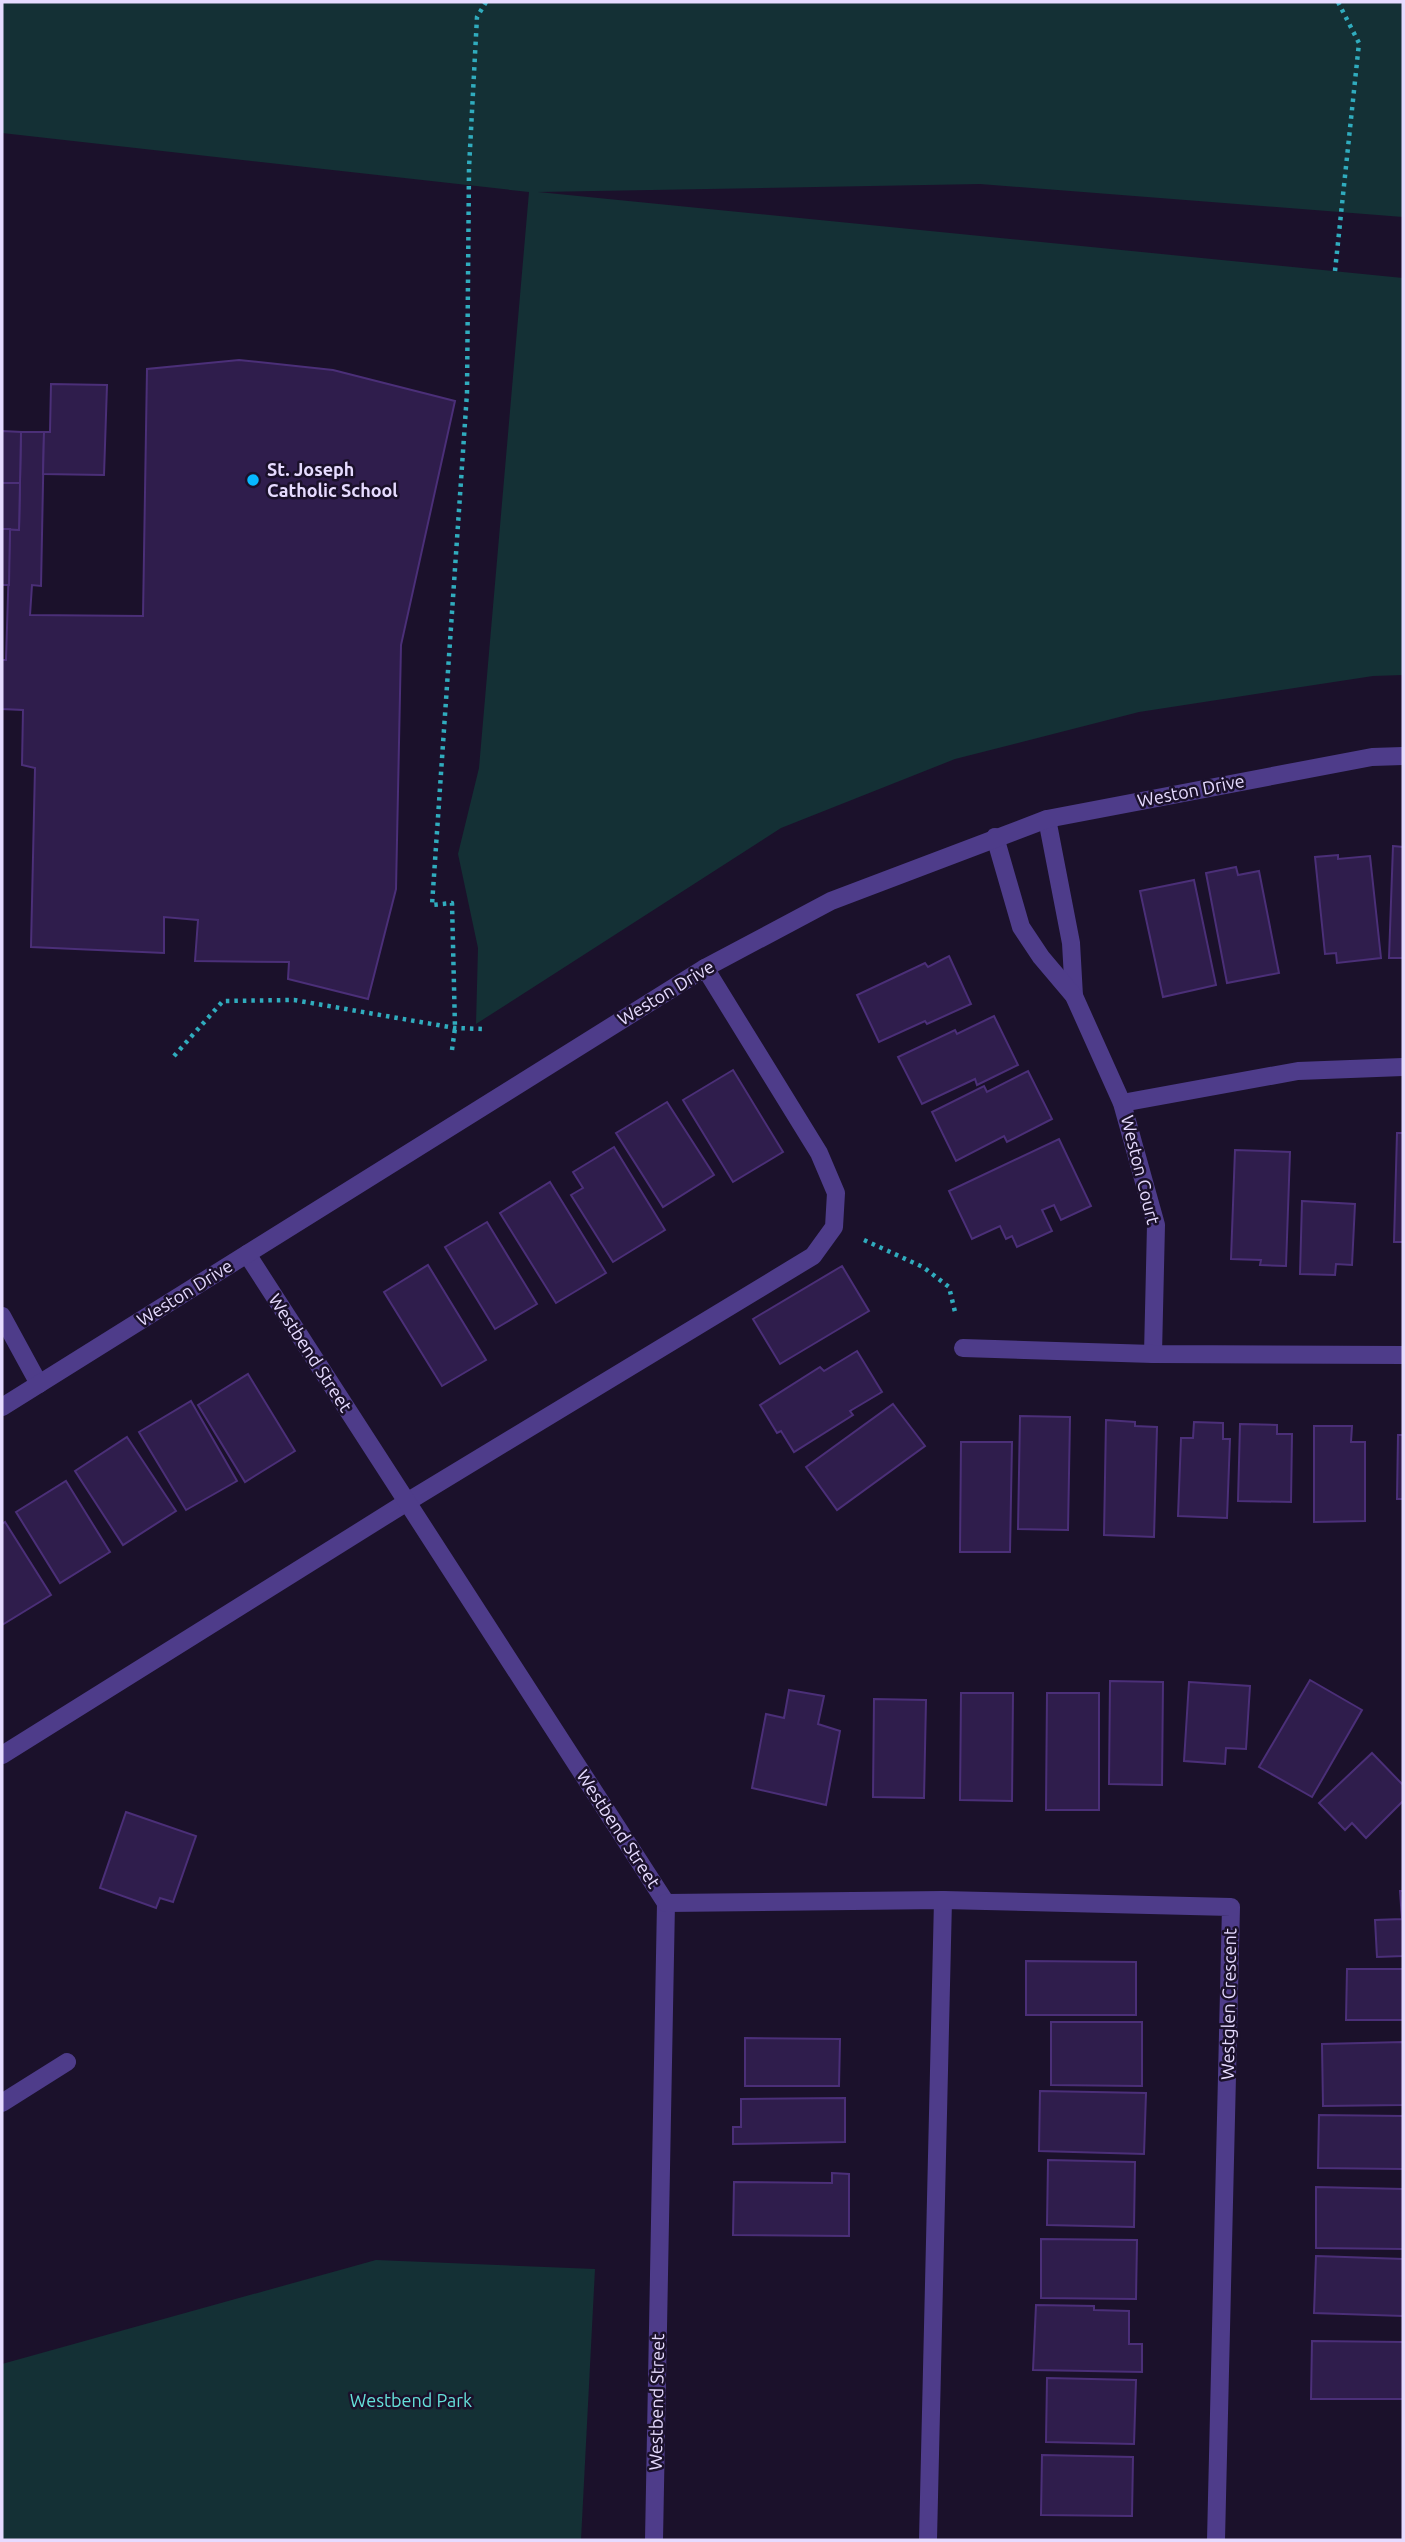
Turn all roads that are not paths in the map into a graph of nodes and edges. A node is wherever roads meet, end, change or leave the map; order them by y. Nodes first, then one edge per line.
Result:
1 (1403, 756) edge
2 (1047, 819) junction
3 (995, 837) junction
4 (705, 968) junction
5 (1074, 996) junction
6 (1403, 1067) edge
7 (1122, 1103) junction
8 (247, 1254) junction
9 (2, 1316) edge
10 (963, 1348) road end
11 (1153, 1354) junction
12 (1403, 1355) edge
13 (39, 1384) junction
14 (2, 1407) edge
15 (407, 1502) junction
16 (2, 1755) edge
17 (943, 1900) junction
18 (666, 1903) junction
19 (66, 2062) dead end
20 (2, 2104) edge
21 (654, 2540) edge
22 (928, 2540) edge
23 (1216, 2540) edge

1 - 2 street, Weston Drive
2 - 3 street, Weston Drive
2 - 5 street, Weston Court
3 - 4 street, Weston Drive
3 - 5 street, Weston Court
4 - 8 street, Weston Drive
4 - 15 street
5 - 7 street, Weston Court
6 - 7 street
7 - 11 street, Weston Court
8 - 13 street, Weston Drive
8 - 15 street, Westbend Street
9 - 13 street
10 - 11 street
11 - 12 street
13 - 14 street, Weston Drive
15 - 16 street
15 - 18 street, Westbend Street
17 - 18 street, Westglen Crescent
17 - 22 street
17 - 23 street, Westglen Crescent
18 - 21 street, Westbend Street
19 - 20 street

